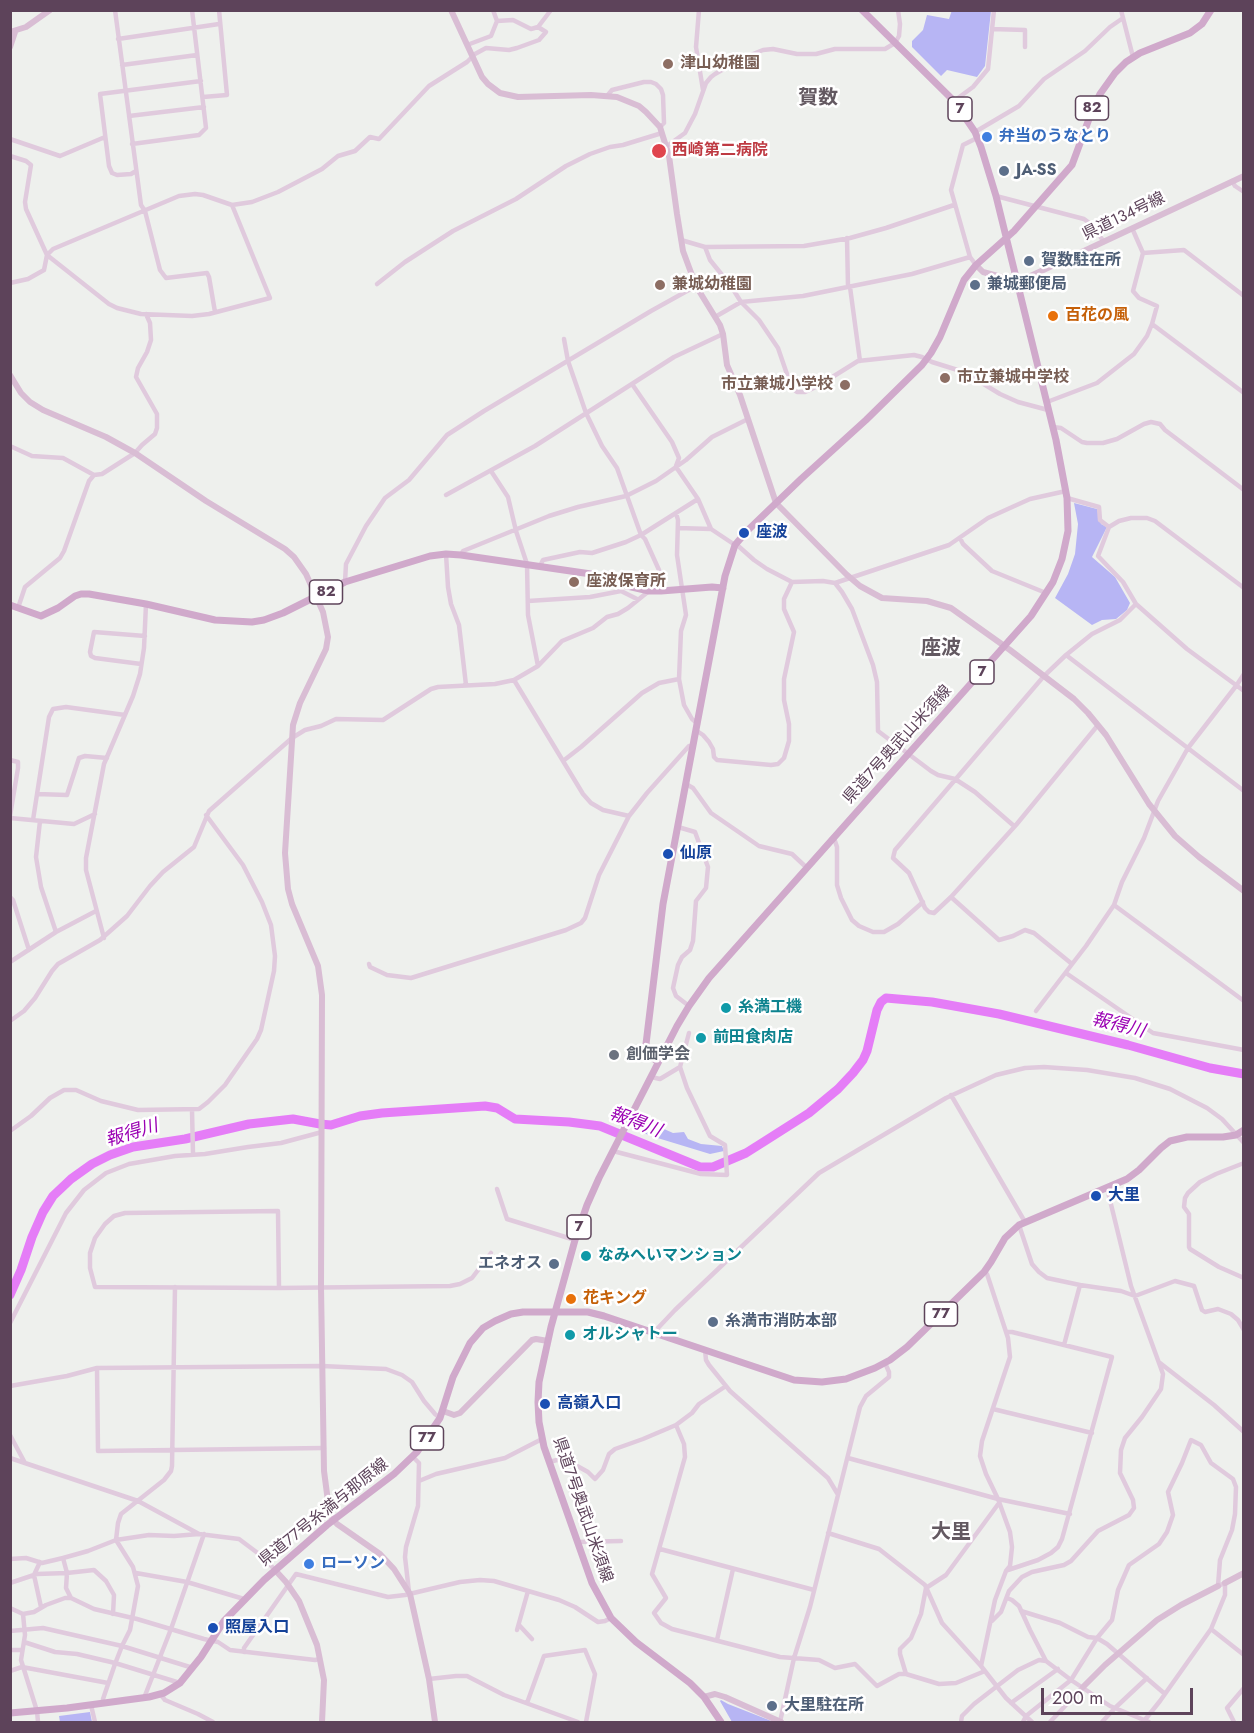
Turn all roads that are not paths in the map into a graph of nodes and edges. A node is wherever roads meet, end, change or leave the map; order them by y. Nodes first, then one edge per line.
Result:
1 (50, 10) edge
2 (120, 10) edge
3 (192, 10) edge
4 (219, 10) edge
5 (451, 10) edge
6 (493, 10) edge
7 (552, 10) edge
8 (699, 10) edge
9 (862, 10) edge
10 (898, 10) edge
11 (994, 10) edge
12 (1121, 10) edge
13 (1211, 10) edge
14 (115, 11) edge
15 (1123, 18) junction
16 (497, 21) junction
17 (219, 24) junction
18 (538, 27) junction
19 (194, 28) junction
20 (992, 28) junction
21 (13, 32) edge
22 (118, 39) junction
23 (895, 43) junction
24 (467, 45) junction
25 (10, 46) edge
26 (1025, 47) dead end
27 (197, 55) junction
28 (472, 57) junction
29 (1133, 57) junction
30 (122, 64) junction
31 (201, 81) junction
32 (126, 91) junction
33 (703, 93) junction
34 (607, 96) junction
35 (203, 97) junction
36 (954, 101) junction
37 (204, 107) junction
38 (129, 116) junction
39 (661, 130) junction
40 (976, 135) junction
41 (105, 137) junction
42 (10, 140) edge
43 (132, 144) junction
44 (667, 146) junction
45 (10, 156) edge
46 (136, 171) junction
47 (1244, 176) edge
48 (1232, 181) junction
49 (1244, 192) edge
50 (996, 196) junction
51 (954, 205) junction
52 (232, 206) junction
53 (1036, 206) junction
54 (145, 211) junction
55 (1132, 228) junction
56 (847, 238) junction
57 (1006, 239) junction
58 (681, 240) junction
59 (1104, 242) junction
60 (705, 247) junction
61 (1143, 253) junction
62 (47, 255) junction
63 (970, 257) junction
64 (976, 265) junction
65 (1016, 280) junction
66 (10, 284) edge
67 (377, 284) dead end
68 (696, 286) junction
69 (849, 287) junction
70 (1244, 296) edge
71 (741, 302) junction
72 (215, 312) junction
73 (146, 314) junction
74 (715, 317) junction
75 (1152, 324) junction
76 (723, 334) junction
77 (564, 339) dead end
78 (926, 360) junction
79 (568, 361) junction
80 (860, 361) junction
81 (10, 375) edge
82 (632, 384) junction
83 (1244, 393) edge
84 (1048, 406) junction
85 (586, 413) junction
86 (748, 419) junction
87 (1053, 427) junction
88 (10, 446) edge
89 (135, 453) junction
90 (676, 467) junction
91 (491, 471) junction
92 (94, 475) junction
93 (1244, 490) edge
94 (446, 495) dead end
95 (1067, 495) junction
96 (626, 496) junction
97 (698, 499) junction
98 (776, 503) junction
99 (676, 513) junction
100 (1109, 527) junction
101 (678, 528) junction
102 (711, 529) junction
103 (516, 531) junction
104 (641, 535) junction
105 (960, 538) junction
106 (735, 545) junction
107 (446, 554) junction
108 (461, 555) junction
109 (527, 564) junction
110 (540, 566) junction
111 (851, 579) junction
112 (345, 582) junction
113 (792, 582) junction
114 (835, 583) junction
115 (622, 588) junction
116 (723, 588) junction
117 (1244, 588) edge
118 (683, 590) junction
119 (649, 591) junction
120 (661, 591) junction
121 (1047, 594) junction
122 (316, 597) junction
123 (637, 599) junction
124 (528, 601) junction
125 (146, 604) junction
126 (1136, 604) junction
127 (14, 606) edge
128 (145, 636) junction
129 (1004, 646) junction
130 (1066, 655) junction
131 (141, 664) junction
132 (538, 666) junction
133 (1244, 674) edge
134 (1044, 676) junction
135 (679, 679) junction
136 (514, 680) junction
137 (466, 685) junction
138 (1236, 686) junction
139 (1244, 691) edge
140 (126, 715) junction
141 (1098, 725) junction
142 (697, 728) junction
143 (292, 738) junction
144 (693, 747) junction
145 (1188, 748) junction
146 (909, 754) junction
147 (107, 758) junction
148 (10, 760) edge
149 (563, 761) junction
150 (955, 779) junction
151 (686, 784) junction
152 (1244, 791) edge
153 (37, 794) junction
154 (1154, 810) junction
155 (95, 814) junction
156 (207, 815) junction
157 (629, 816) junction
158 (10, 817) edge
159 (33, 820) junction
160 (40, 821) junction
161 (1014, 826) junction
162 (678, 827) junction
163 (834, 838) junction
164 (807, 868) junction
165 (1244, 891) edge
166 (10, 897) edge
167 (951, 897) junction
168 (923, 902) junction
169 (1114, 905) junction
170 (96, 911) junction
171 (56, 932) junction
172 (104, 938) junction
173 (29, 950) junction
174 (10, 962) edge
175 (369, 964) dead end
176 (1072, 964) junction
177 (1066, 973) junction
178 (1244, 1001) edge
179 (689, 1005) junction
180 (1036, 1011) dead end
181 (10, 1021) edge
182 (689, 1033) dead end
183 (1244, 1050) edge
184 (658, 1062) junction
185 (680, 1067) junction
186 (651, 1077) junction
187 (951, 1095) junction
188 (192, 1111) junction
189 (1244, 1130) edge
190 (10, 1131) edge
191 (322, 1132) junction
192 (1236, 1135) junction
193 (1244, 1143) edge
194 (614, 1149) junction
195 (194, 1153) junction
196 (1244, 1163) edge
197 (1107, 1188) junction
198 (497, 1189) dead end
199 (1022, 1223) junction
200 (575, 1240) junction
201 (491, 1253) dead end
202 (984, 1272) junction
203 (1241, 1275) edge
204 (1080, 1285) junction
205 (175, 1287) junction
206 (321, 1287) junction
207 (279, 1288) junction
208 (1135, 1296) junction
209 (556, 1311) junction
210 (10, 1323) edge
211 (1244, 1330) edge
212 (1006, 1332) junction
213 (655, 1333) junction
214 (548, 1341) junction
215 (1064, 1345) junction
216 (705, 1350) junction
217 (1159, 1362) junction
218 (885, 1364) junction
219 (322, 1366) junction
220 (175, 1367) junction
221 (97, 1368) junction
222 (10, 1386) edge
223 (726, 1386) junction
224 (993, 1409) junction
225 (441, 1414) junction
226 (676, 1425) junction
227 (1244, 1432) edge
228 (1092, 1433) junction
229 (10, 1435) edge
230 (542, 1439) junction
231 (324, 1448) junction
232 (173, 1450) junction
233 (413, 1457) junction
234 (10, 1458) edge
235 (848, 1458) junction
236 (549, 1462) junction
237 (25, 1463) junction
238 (419, 1481) junction
239 (837, 1493) junction
240 (138, 1501) junction
241 (998, 1501) junction
242 (1070, 1514) junction
243 (333, 1520) junction
244 (828, 1533) junction
245 (201, 1534) junction
246 (116, 1539) junction
247 (621, 1541) dead end
248 (577, 1542) junction
249 (660, 1549) junction
250 (10, 1558) edge
251 (63, 1558) junction
252 (40, 1562) junction
253 (733, 1569) junction
254 (275, 1570) junction
255 (1006, 1571) junction
256 (67, 1573) junction
257 (136, 1573) junction
258 (1244, 1573) edge
259 (34, 1575) junction
260 (187, 1582) junction
261 (10, 1583) edge
262 (1221, 1584) junction
263 (289, 1586) junction
264 (926, 1588) junction
265 (814, 1590) junction
266 (528, 1591) junction
267 (410, 1594) junction
268 (71, 1598) junction
269 (1007, 1598) junction
270 (244, 1599) junction
271 (41, 1607) junction
272 (10, 1608) edge
273 (1021, 1611) junction
274 (23, 1614) junction
275 (113, 1614) junction
276 (134, 1618) junction
277 (611, 1618) junction
278 (992, 1621) junction
279 (171, 1629) junction
280 (1211, 1629) junction
281 (25, 1630) junction
282 (10, 1632) edge
283 (1097, 1638) junction
284 (532, 1639) dead end
285 (717, 1640) junction
286 (211, 1641) junction
287 (24, 1642) junction
288 (122, 1646) junction
289 (10, 1650) edge
290 (22, 1650) junction
291 (244, 1652) junction
292 (1117, 1654) junction
293 (1244, 1655) edge
294 (159, 1658) junction
295 (794, 1658) junction
296 (321, 1659) junction
297 (1046, 1661) junction
298 (115, 1663) junction
299 (22, 1666) junction
300 (193, 1668) junction
301 (983, 1668) junction
302 (1058, 1669) junction
303 (10, 1671) edge
304 (153, 1673) junction
305 (906, 1674) junction
306 (1147, 1678) junction
307 (429, 1679) junction
308 (1071, 1680) junction
309 (108, 1683) junction
310 (180, 1683) junction
311 (1083, 1687) junction
312 (997, 1688) junction
313 (1244, 1688) edge
314 (1165, 1694) junction
315 (160, 1695) junction
316 (704, 1697) junction
317 (144, 1698) junction
318 (528, 1703) junction
319 (1011, 1703) junction
320 (103, 1704) junction
321 (91, 1705) junction
322 (1115, 1708) junction
323 (37, 1711) junction
324 (10, 1713) edge
325 (1026, 1716) junction
326 (38, 1722) edge
327 (95, 1722) edge
328 (213, 1722) edge
329 (322, 1722) edge
330 (435, 1722) edge
331 (578, 1722) edge
332 (586, 1722) edge
333 (721, 1722) edge
334 (781, 1722) edge
335 (961, 1722) edge
336 (1023, 1722) edge
337 (1032, 1722) edge
338 (1050, 1722) edge
339 (1102, 1722) edge
340 (1147, 1722) edge
341 (1234, 1722) edge

1 - 21 street
2 - 14 street
3 - 19 street
4 - 17 street
5 - 24 street
6 - 16 street
7 - 18 street
8 - 33 street
9 - 23 main road, 県道7号奥武山米須線 / 7
10 - 23 street
11 - 20 street
12 - 15 street
13 - 29 main road, 82
14 - 22 street
15 - 29 street
15 - 40 street
16 - 18 street
16 - 24 street
17 - 19 street
17 - 35 street
18 - 28 street
19 - 22 street
19 - 27 street
20 - 26 street
20 - 36 street
21 - 25 street
22 - 30 street
23 - 33 street
23 - 36 main road, 県道7号奥武山米須線 / 7
24 - 28 street
27 - 30 street
27 - 31 street
28 - 34 street
28 - 52 street
29 - 53 main road, 82
30 - 32 street
31 - 32 street
31 - 35 street
32 - 38 street
32 - 41 street
33 - 44 street
34 - 39 street
34 - 39 street
35 - 37 street
36 - 40 main road, 県道7号奥武山米須線 / 7
37 - 38 street
37 - 43 street
38 - 43 street
39 - 44 street
39 - 67 street
40 - 50 main road, 県道7号奥武山米須線 / 7
40 - 51 street
41 - 42 street
41 - 46 street
43 - 46 street
44 - 58 street
45 - 62 street
46 - 54 street
47 - 48 street, 県道134号線
48 - 49 street
48 - 55 street, 県道134号線
50 - 53 street
50 - 57 main road, 県道7号奥武山米須線 / 7
51 - 56 street
51 - 63 street
52 - 54 street
52 - 72 street
53 - 57 main road, 82
53 - 59 street
54 - 62 street
54 - 72 street
55 - 59 street, 県道134号線
55 - 61 street
56 - 60 street
56 - 69 street
57 - 64 main road
57 - 65 main road, 県道7号奥武山米須線 / 7
58 - 60 street
58 - 68 street
59 - 65 street, 県道134号線
60 - 71 street
61 - 70 street
61 - 75 street
62 - 66 street
62 - 73 street
63 - 64 street
63 - 69 street
64 - 65 street
64 - 78 main road
65 - 84 main road, 県道7号奥武山米須線 / 7
68 - 74 street
68 - 79 street
69 - 71 street
69 - 80 street
71 - 74 street
71 - 80 street
72 - 73 street
73 - 89 street
74 - 76 street
75 - 83 street
75 - 84 street
76 - 82 street
76 - 86 street
77 - 79 street
78 - 80 street
78 - 84 street
78 - 98 main road
79 - 85 street
79 - 112 street
81 - 89 street
82 - 85 street
82 - 90 street
84 - 87 main road, 県道7号奥武山米須線 / 7
85 - 91 street
85 - 96 street
86 - 90 street
86 - 98 street
87 - 93 street
87 - 95 main road, 県道7号奥武山米須線 / 7
88 - 92 street
89 - 92 street
89 - 122 street
90 - 96 street
90 - 97 street
91 - 94 street
91 - 103 street
92 - 127 street
95 - 100 street
95 - 105 street
95 - 121 main road, 県道7号奥武山米須線 / 7
96 - 103 street
96 - 104 street
97 - 99 street
97 - 102 street
98 - 106 main road
98 - 111 street
99 - 101 street
99 - 104 street
100 - 117 street
100 - 126 street
101 - 102 street
101 - 118 street
102 - 106 street
103 - 108 street
103 - 109 street
104 - 110 street
104 - 120 street
105 - 111 street
105 - 121 street
106 - 113 street
106 - 116 main road
107 - 108 main road, 82
107 - 112 main road, 82
107 - 137 street
108 - 109 main road, 82
109 - 110 main road, 82
109 - 124 street
110 - 115 main road, 82
111 - 114 street
111 - 129 street
112 - 122 main road, 82
113 - 114 street
113 - 142 street
114 - 146 street
115 - 119 main road, 82
115 - 123 street
115 - 124 street
116 - 118 main road, 82
116 - 142 main road
118 - 120 main road, 82
118 - 135 street
119 - 120 main road, 82
119 - 123 street
121 - 129 main road, 県道7号奥武山米須線 / 7
122 - 125 main road, 82
122 - 143 street
123 - 132 street
124 - 132 street
125 - 127 main road, 82
125 - 128 street
126 - 130 street
126 - 138 street
128 - 131 street
128 - 131 street
129 - 134 street
129 - 146 main road, 県道7号奥武山米須線 / 7
130 - 134 street
130 - 145 street
131 - 140 street
132 - 136 street
133 - 138 street
134 - 141 street
134 - 150 street
135 - 142 street
135 - 149 street
136 - 137 street
136 - 149 street
137 - 143 street
138 - 139 street
138 - 145 street
140 - 147 street
140 - 153 street
141 - 154 street
141 - 161 street
142 - 144 main road
143 - 156 street
143 - 191 street
144 - 151 main road
144 - 157 street
145 - 152 street
145 - 154 street
146 - 150 street
146 - 163 main road, 県道7号奥武山米須線 / 7
147 - 153 street
147 - 155 street
148 - 158 street
149 - 157 street
150 - 161 street
150 - 168 street
151 - 162 main road
151 - 164 street
153 - 159 street
154 - 165 street
154 - 169 street
155 - 160 street
155 - 170 street
156 - 172 street
156 - 188 street
157 - 175 street
158 - 159 street
159 - 160 street
160 - 171 street
161 - 167 street
162 - 179 street
162 - 184 main road
163 - 164 main road, 県道7号奥武山米須線 / 7
163 - 168 street
164 - 179 main road, 県道7号奥武山米須線 / 7
166 - 173 street
167 - 168 street
167 - 176 street
169 - 176 street
169 - 178 street
170 - 171 street
170 - 172 street
171 - 173 street
172 - 181 street
173 - 174 street
176 - 177 street
177 - 180 street
177 - 183 street
179 - 184 main road, 県道7号奥武山米須線 / 7
182 - 185 street
184 - 186 main road, 県道7号奥武山米須線 / 7
185 - 186 street
185 - 194 street
186 - 194 main road, 県道7号奥武山米須線 / 7
187 - 192 street
187 - 199 street
187 - 213 street
188 - 190 street
188 - 195 street
189 - 192 main road, 県道77号糸満与那原線 / 77
191 - 195 street
191 - 206 street
192 - 193 street
192 - 197 main road, 県道77号糸満与那原線 / 77
194 - 200 main road, 県道7号奥武山米須線 / 7
195 - 210 street
196 - 203 street
197 - 199 main road, 県道77号糸満与那原線 / 77
197 - 208 street
198 - 200 street
199 - 202 main road, 県道77号糸満与那原線 / 77
199 - 204 street
200 - 209 main road, 県道7号奥武山米須線 / 7
201 - 206 street
202 - 212 street
202 - 218 main road, 県道77号糸満与那原線 / 77
204 - 208 street
204 - 215 street
205 - 207 street
205 - 207 street
205 - 220 street
206 - 207 street
206 - 219 street
208 - 211 street
208 - 217 street
209 - 213 main road, 県道77号糸満与那原線 / 77
209 - 214 main road, 県道7号奥武山米須線 / 7
209 - 225 main road, 県道77号糸満与那原線 / 77
212 - 215 street
212 - 224 street
213 - 216 main road, 県道77号糸満与那原線 / 77
214 - 225 street
214 - 230 main road, 県道7号奥武山米須線 / 7
215 - 228 street
216 - 218 main road, 県道77号糸満与那原線 / 77
216 - 223 street
217 - 227 street
217 - 269 street
218 - 235 street
219 - 220 street
219 - 225 street
219 - 231 street
220 - 221 street
220 - 232 street
221 - 222 street
221 - 232 street
223 - 226 street
223 - 239 street
224 - 228 street
224 - 241 street
225 - 233 main road, 県道77号糸満与那原線 / 77
226 - 236 street
226 - 249 street
228 - 242 street
229 - 237 street
230 - 236 main road, 県道7号奥武山米須線 / 7
230 - 238 street
231 - 232 street
231 - 243 street
232 - 240 street
233 - 238 street
233 - 243 main road, 県道77号糸満与那原線 / 77
234 - 237 street
235 - 239 street
235 - 241 street
236 - 248 main road, 県道7号奥武山米須線 / 7
237 - 240 street
238 - 267 street
239 - 244 street
240 - 245 street
240 - 246 street
241 - 242 street
241 - 255 street
241 - 264 street
242 - 255 street
243 - 254 main road, 県道77号糸満与那原線 / 77
243 - 267 street
244 - 264 street
244 - 265 street
245 - 246 street
245 - 254 street
245 - 260 street
246 - 251 street
246 - 257 street
247 - 248 street
248 - 277 main road, 県道7号奥武山米須線 / 7
249 - 253 street
249 - 285 street
250 - 252 street
251 - 252 street
251 - 256 street
252 - 259 street
253 - 265 street
253 - 285 street
254 - 263 street
254 - 270 main road, 県道77号糸満与那原線 / 77
255 - 278 street
256 - 259 street
256 - 268 street
256 - 275 street
257 - 260 street
257 - 276 street
258 - 262 street
259 - 261 street
259 - 271 street
260 - 270 street
260 - 279 street
262 - 280 street
262 - 283 street
262 - 292 street
263 - 267 street
263 - 291 street
263 - 296 street
264 - 301 street
264 - 305 street
265 - 295 street
266 - 267 street
266 - 277 street
266 - 284 street
267 - 307 street
268 - 271 street
268 - 275 street
269 - 273 street
269 - 278 street
270 - 286 main road, 県道77号糸満与那原線 / 77
271 - 274 street
272 - 274 street
273 - 283 street
273 - 297 street
274 - 281 street
275 - 276 street
276 - 279 street
276 - 288 street
277 - 316 main road, 県道7号奥武山米須線 / 7
278 - 301 street
279 - 286 street
279 - 294 street
280 - 293 street
280 - 314 street
281 - 282 street
281 - 287 street
281 - 288 street
283 - 292 street
283 - 308 street
285 - 295 street
286 - 291 street
286 - 300 main road, 県道77号糸満与那原線 / 77
287 - 290 street
287 - 298 street
288 - 294 street
288 - 298 street
289 - 290 street
290 - 299 street
291 - 296 street
292 - 306 street
292 - 311 street
294 - 300 street
294 - 304 street
295 - 305 street
295 - 334 street
296 - 329 street
297 - 302 street
297 - 312 street
298 - 304 street
298 - 309 street
299 - 303 street
299 - 309 street
299 - 323 street
300 - 310 main road, 県道77号糸満与那原線 / 77
301 - 305 street
301 - 312 street
302 - 308 street
302 - 319 street
304 - 310 street
304 - 317 street
306 - 314 street
306 - 322 street
307 - 318 street
307 - 330 street
308 - 311 street
308 - 325 street
309 - 320 street
310 - 315 main road, 県道77号糸満与那原線 / 77
311 - 322 street
311 - 338 street
312 - 319 street
312 - 335 street
313 - 341 street
314 - 340 street
315 - 317 main road, 県道77号糸満与那原線 / 77
315 - 328 street
316 - 333 main road, 県道7号奥武山米須線 / 7
316 - 334 street
317 - 320 main road, 県道77号糸満与那原線 / 77
318 - 331 street
318 - 332 street
319 - 325 street
320 - 321 main road, 県道77号糸満与那原線 / 77
321 - 323 main road, 県道77号糸満与那原線 / 77
321 - 327 street
322 - 339 street
322 - 340 street
323 - 324 main road, 県道77号糸満与那原線 / 77
323 - 326 street
325 - 336 street
325 - 337 street

